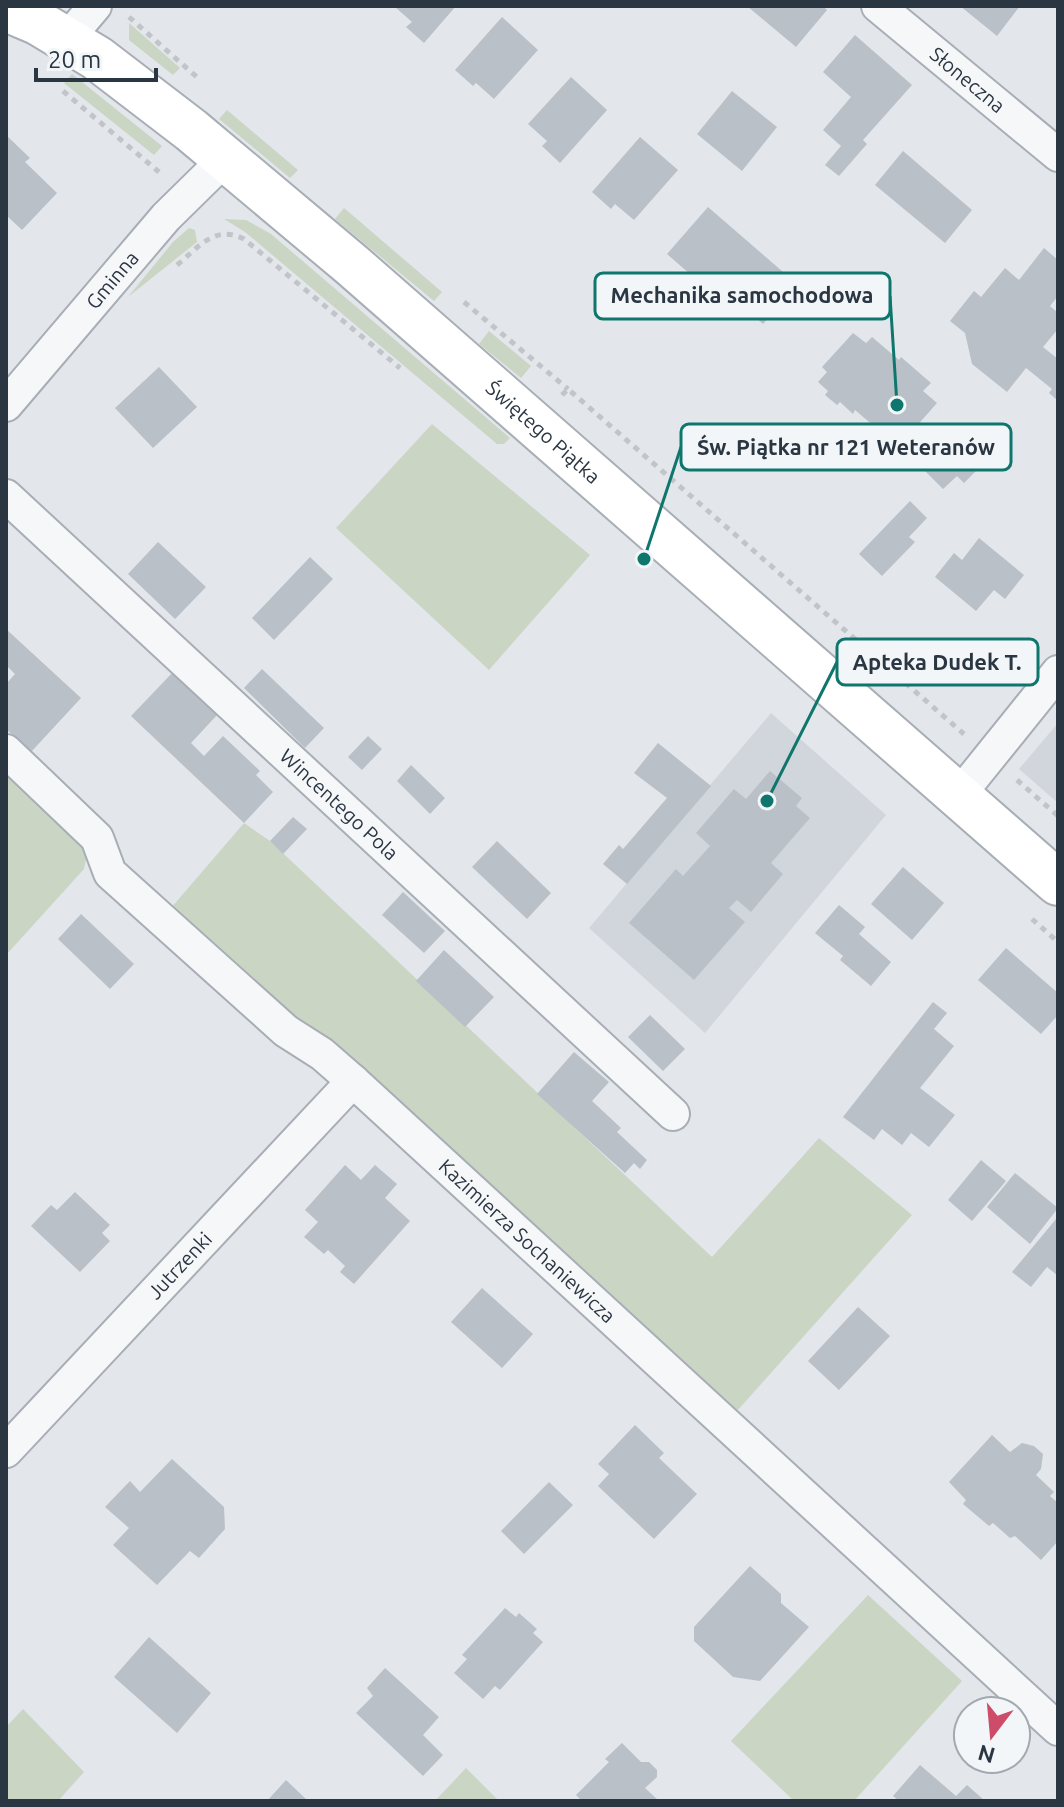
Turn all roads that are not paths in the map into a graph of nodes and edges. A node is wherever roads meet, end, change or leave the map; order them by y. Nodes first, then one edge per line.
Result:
1 (95, 6) edge
2 (878, 6) edge
3 (6, 9) edge
4 (67, 39) junction
5 (1058, 155) edge
6 (224, 160) junction
7 (6, 405) edge
8 (6, 496) edge
9 (1058, 672) edge
10 (6, 751) edge
11 (959, 795) junction
12 (1058, 883) edge
13 (353, 1081) junction
14 (673, 1114) dead end
15 (6, 1451) edge
16 (1058, 1729) edge

1 - 4 street
2 - 5 street, Słoneczna
3 - 4 street, Świętego Piątka
4 - 6 street, Świętego Piątka
6 - 7 street, Gminna
6 - 11 street, Świętego Piątka
8 - 14 street, Wincentego Pola
9 - 11 street
10 - 13 street, Kazimierza Sochaniewicza
11 - 12 street, Świętego Piątka
13 - 15 street, Jutrzenki
13 - 16 street, Kazimierza Sochaniewicza

